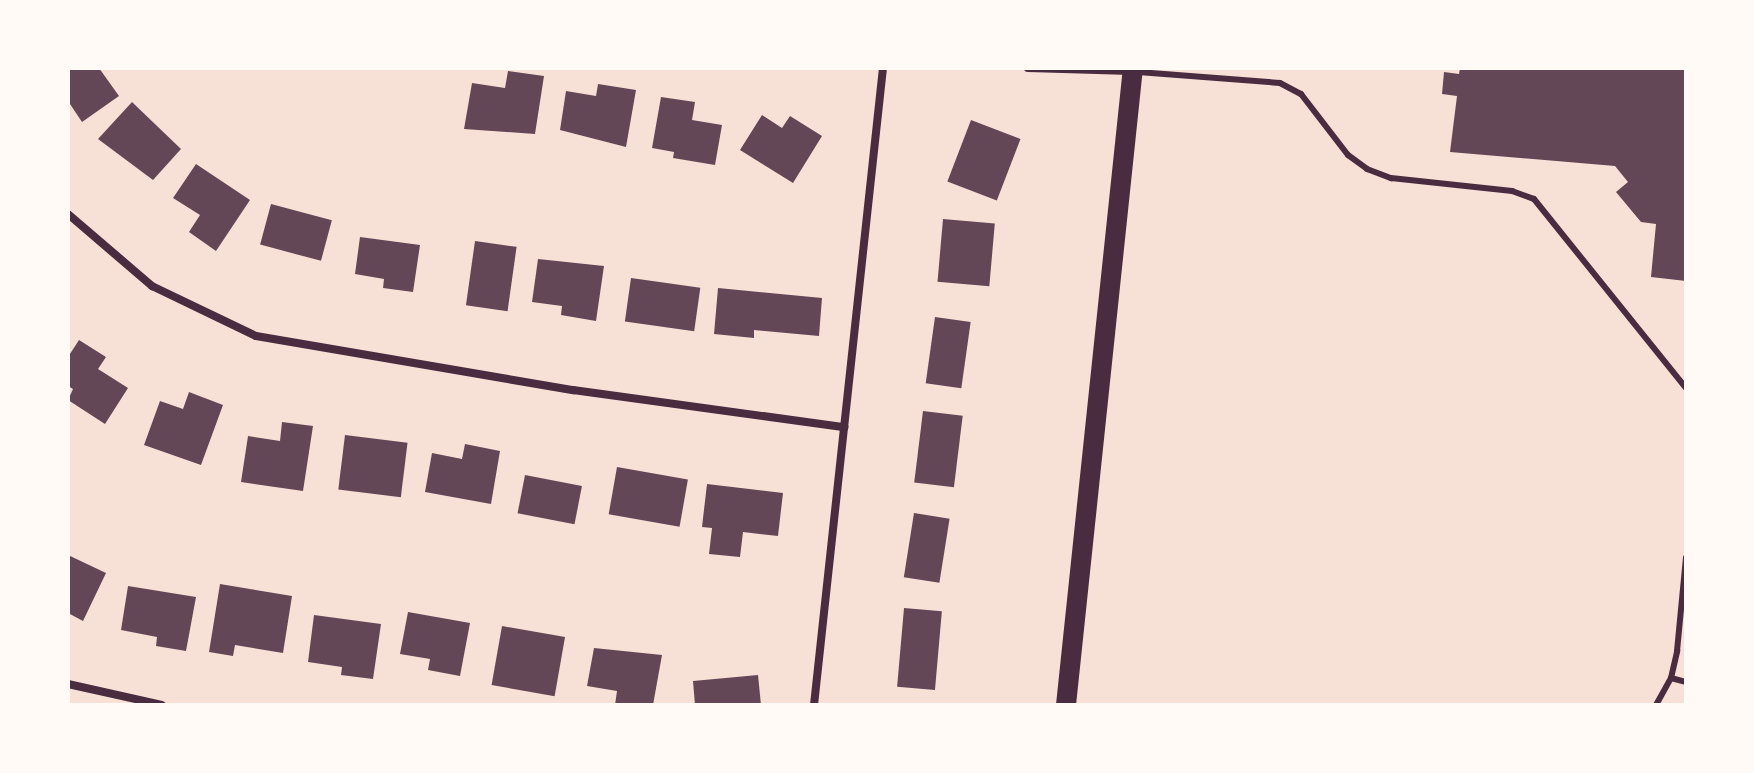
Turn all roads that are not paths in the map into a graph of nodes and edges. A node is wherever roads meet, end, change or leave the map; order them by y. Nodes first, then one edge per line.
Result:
1 (883, 68) edge
2 (1028, 68) edge
3 (1132, 70) edge
4 (68, 214) edge
5 (1686, 388) edge
6 (844, 427) junction
7 (1686, 557) edge
8 (1671, 678) junction
9 (1686, 682) edge
10 (68, 684) edge
11 (162, 705) edge
12 (814, 705) edge
13 (1066, 705) edge
14 (1656, 705) edge

1 - 6 street
2 - 3 street
3 - 5 lane
3 - 13 main road
4 - 6 street
6 - 12 street
7 - 8 lane
8 - 9 lane
8 - 14 lane
10 - 11 street

